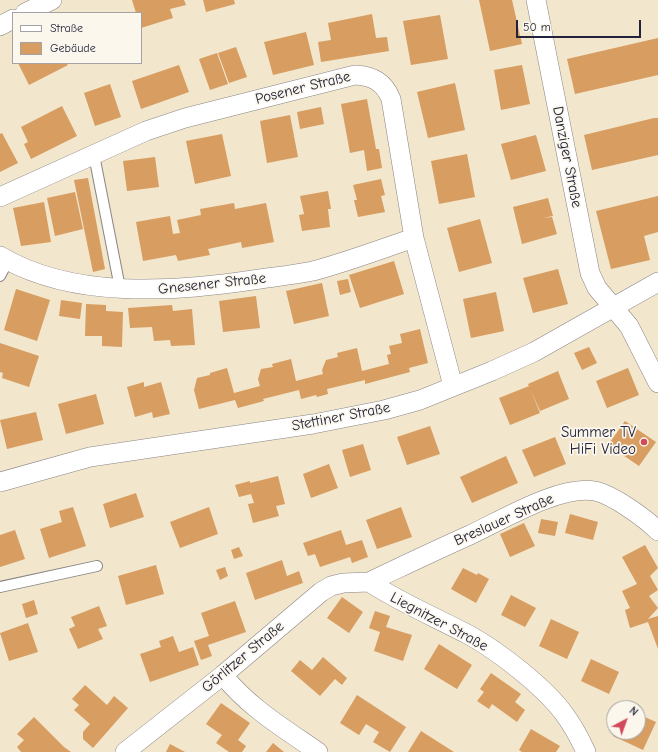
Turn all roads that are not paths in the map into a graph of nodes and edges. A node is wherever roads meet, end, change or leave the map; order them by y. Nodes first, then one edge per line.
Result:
1 (52, 0) edge
2 (536, 0) edge
3 (27, 12) edge
4 (12, 20) edge
5 (0, 26) edge
6 (94, 155) junction
7 (0, 196) edge
8 (414, 238) junction
9 (3, 264) edge
10 (658, 282) edge
11 (120, 288) junction
12 (613, 308) junction
13 (658, 383) edge
14 (454, 386) junction
15 (0, 482) edge
16 (658, 531) edge
17 (97, 566) dead end
18 (369, 582) junction
19 (0, 587) edge
20 (224, 675) junction
21 (125, 752) edge
22 (318, 752) edge
23 (586, 752) edge

1 - 3 street
2 - 12 street, Danziger Straße
4 - 5 street
6 - 7 street, Posener Straße
6 - 8 street, Posener Straße
6 - 11 lane
8 - 11 street, Gnesener Straße
8 - 14 street, Posener Straße
9 - 11 street, Gnesener Straße
10 - 12 street, Stettiner Straße
12 - 13 street, Danziger Straße
12 - 14 street, Stettiner Straße
14 - 15 street, Stettiner Straße
16 - 18 street, Breslauer Straße
17 - 19 lane
18 - 20 street, Görlitzer Straße
18 - 23 street, Liegnitzer Straße
20 - 21 street, Görlitzer Straße
20 - 22 street

